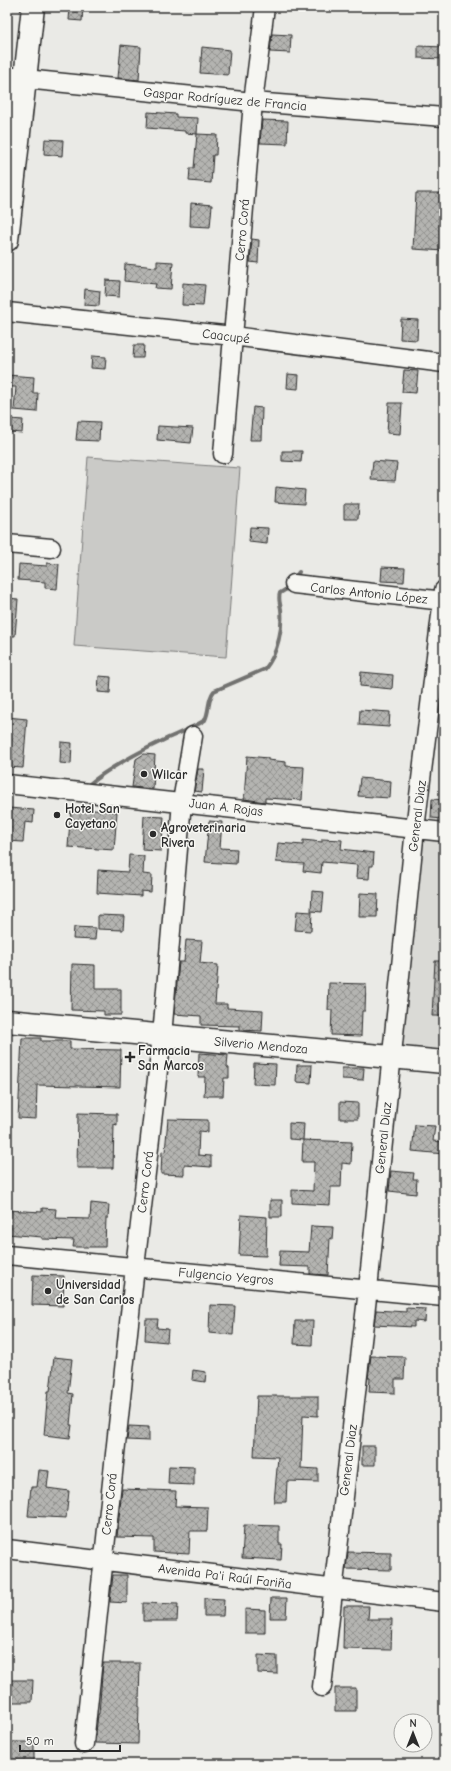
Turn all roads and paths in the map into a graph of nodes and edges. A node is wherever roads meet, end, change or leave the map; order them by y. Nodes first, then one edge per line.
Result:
1 (33, 7) edge
2 (265, 7) edge
3 (16, 77) edge
4 (253, 102) junction
5 (444, 117) edge
6 (7, 240) edge
7 (7, 312) edge
8 (233, 336) junction
9 (444, 363) edge
10 (223, 454) dead end
11 (7, 544) edge
12 (51, 548) dead end
13 (294, 584) dead end
14 (444, 597) edge
15 (193, 736) dead end
16 (7, 784) edge
17 (182, 802) junction
18 (415, 829) junction
19 (444, 832) edge
20 (7, 1021) edge
21 (162, 1036) junction
22 (392, 1056) junction
23 (444, 1062) edge
24 (7, 1255) edge
25 (135, 1267) junction
26 (368, 1289) junction
27 (444, 1298) edge
28 (7, 1549) edge
29 (103, 1561) junction
30 (333, 1589) junction
31 (444, 1602) edge
32 (322, 1687) dead end
33 (84, 1744) dead end

1 - 3 main road
2 - 4 street, Cerro Corá
3 - 4 street, Gaspar Rodríguez de Francia
3 - 6 main road
4 - 5 street, Gaspar Rodríguez de Francia
4 - 8 street, Cerro Corá
7 - 8 street, Caacupé
8 - 9 street, Caacupé
8 - 10 street, Cerro Corá
11 - 12 street
13 - 14 street, Carlos Antonio López
14 - 18 street, General Diaz
15 - 17 street, Cerro Corá
16 - 17 street, Juan A. Rojas
17 - 18 street, Juan A. Rojas
17 - 21 street, Cerro Corá
18 - 19 street, Juan A. Rojas
18 - 22 street, General Diaz
20 - 21 main road, Silverio Mendoza
21 - 22 main road, Silverio Mendoza
21 - 25 street, Cerro Corá
22 - 23 main road, Silverio Mendoza
22 - 26 street, General Diaz
24 - 25 street, Fulgencio Yegros
25 - 26 street, Fulgencio Yegros
25 - 29 street, Cerro Corá
26 - 27 street, Fulgencio Yegros
26 - 30 street, General Diaz
28 - 29 street, Avenida Pa'i Raúl Fariña
29 - 30 street, Avenida Pa'i Raúl Fariña
29 - 33 street, Cerro Corá
30 - 31 street, Avenida Pa'i Raúl Fariña
30 - 32 street, General Diaz

